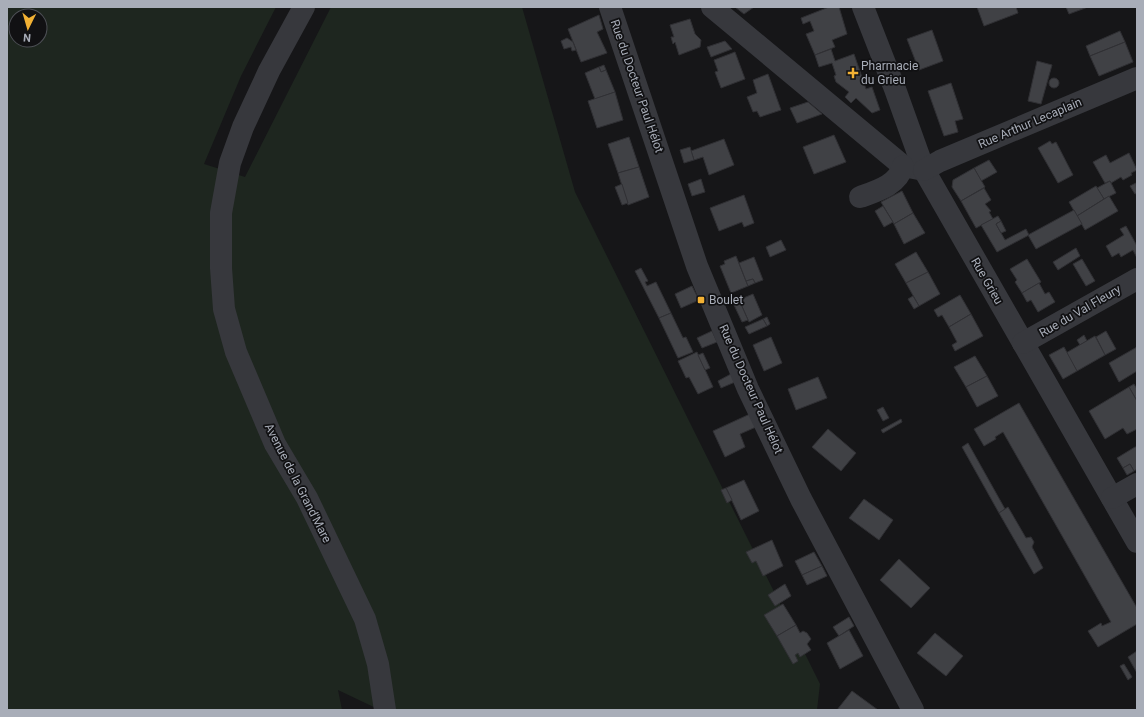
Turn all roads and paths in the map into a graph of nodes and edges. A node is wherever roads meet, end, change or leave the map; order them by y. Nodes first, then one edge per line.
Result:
1 (304, 7) edge
2 (610, 7) edge
3 (712, 7) edge
4 (862, 7) edge
5 (1137, 78) edge
6 (906, 121) junction
7 (884, 150) junction
8 (903, 166) junction
9 (924, 170) junction
10 (860, 198) dead end
11 (1137, 278) edge
12 (1023, 343) junction
13 (1137, 484) edge
14 (1112, 498) junction
15 (1137, 542) edge
16 (385, 710) edge
17 (913, 710) edge

1 - 16 street, Avenue de la Grand'Mare
2 - 17 street, Rue du Docteur Paul Hélot
3 - 7 street
4 - 6 street, Rue Grieu
5 - 9 street, Rue Arthur Lecaplain
6 - 7 street
6 - 9 street, Rue Grieu
7 - 8 street
8 - 9 street
8 - 10 street
9 - 12 street, Rue Grieu
11 - 12 street, Rue du Val Fleury
12 - 14 street, Rue Grieu
13 - 14 street
14 - 15 street, Rue Grieu

